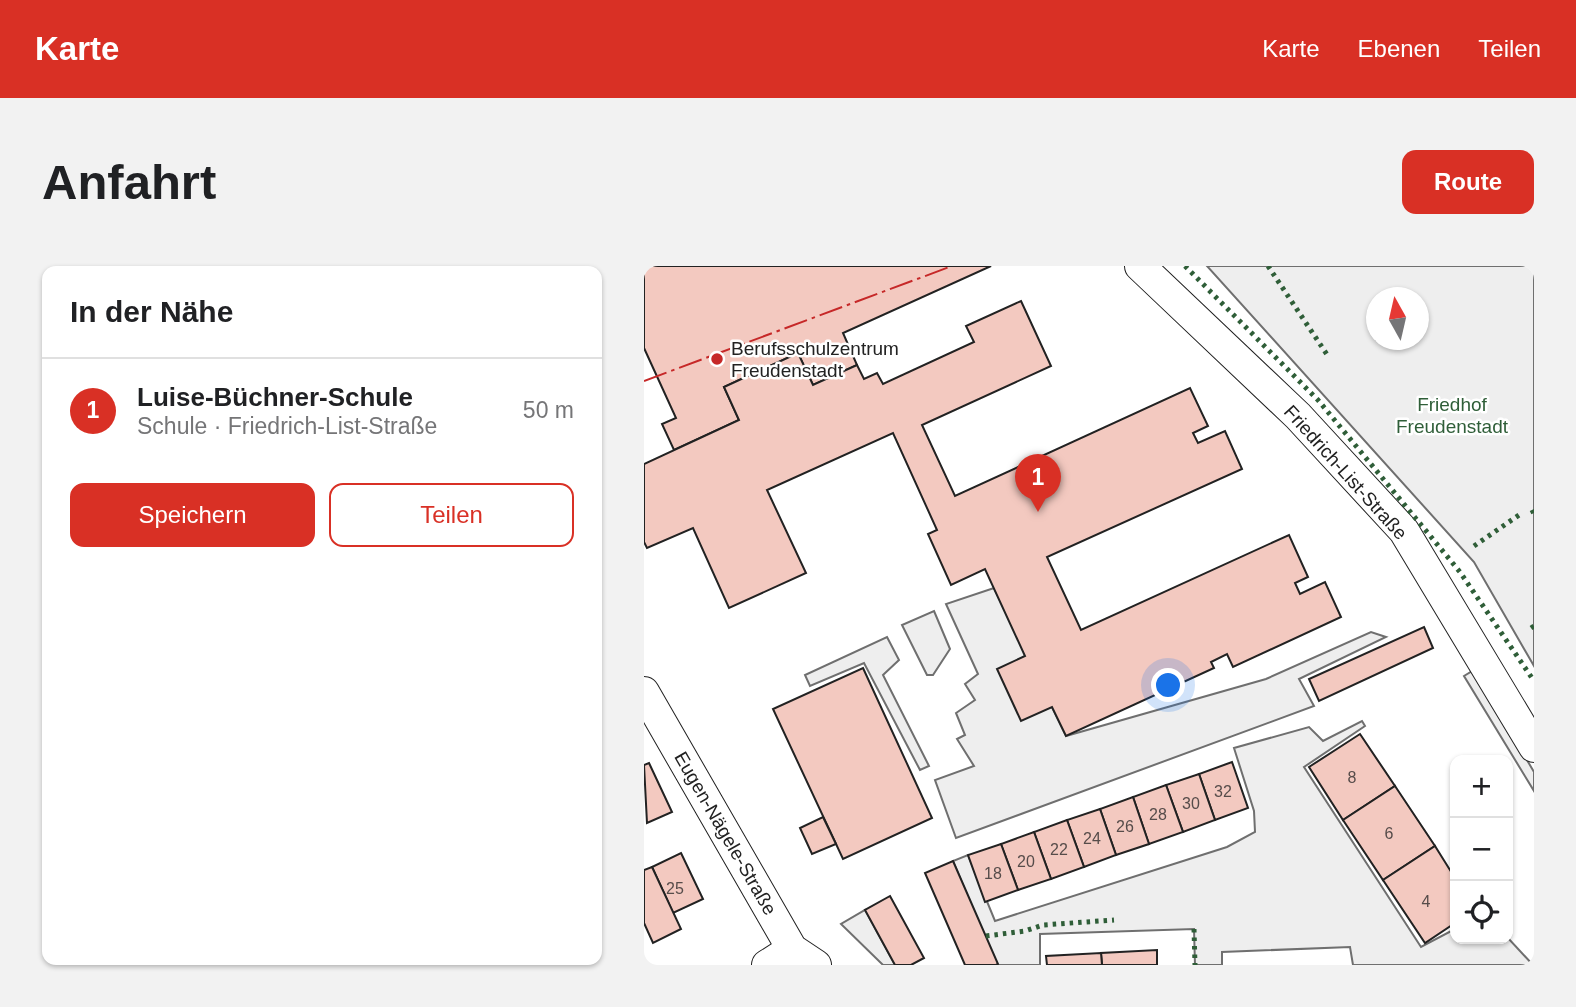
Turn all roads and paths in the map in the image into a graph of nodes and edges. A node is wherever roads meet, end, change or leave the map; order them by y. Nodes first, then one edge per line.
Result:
1 (1140, 266) edge
2 (644, 692) edge
3 (1534, 747) edge
4 (804, 957) edge
5 (767, 965) edge

1 - 3 street, Friedrich-List-Straße
2 - 4 street, Eugen-Nägele-Straße
4 - 5 street

